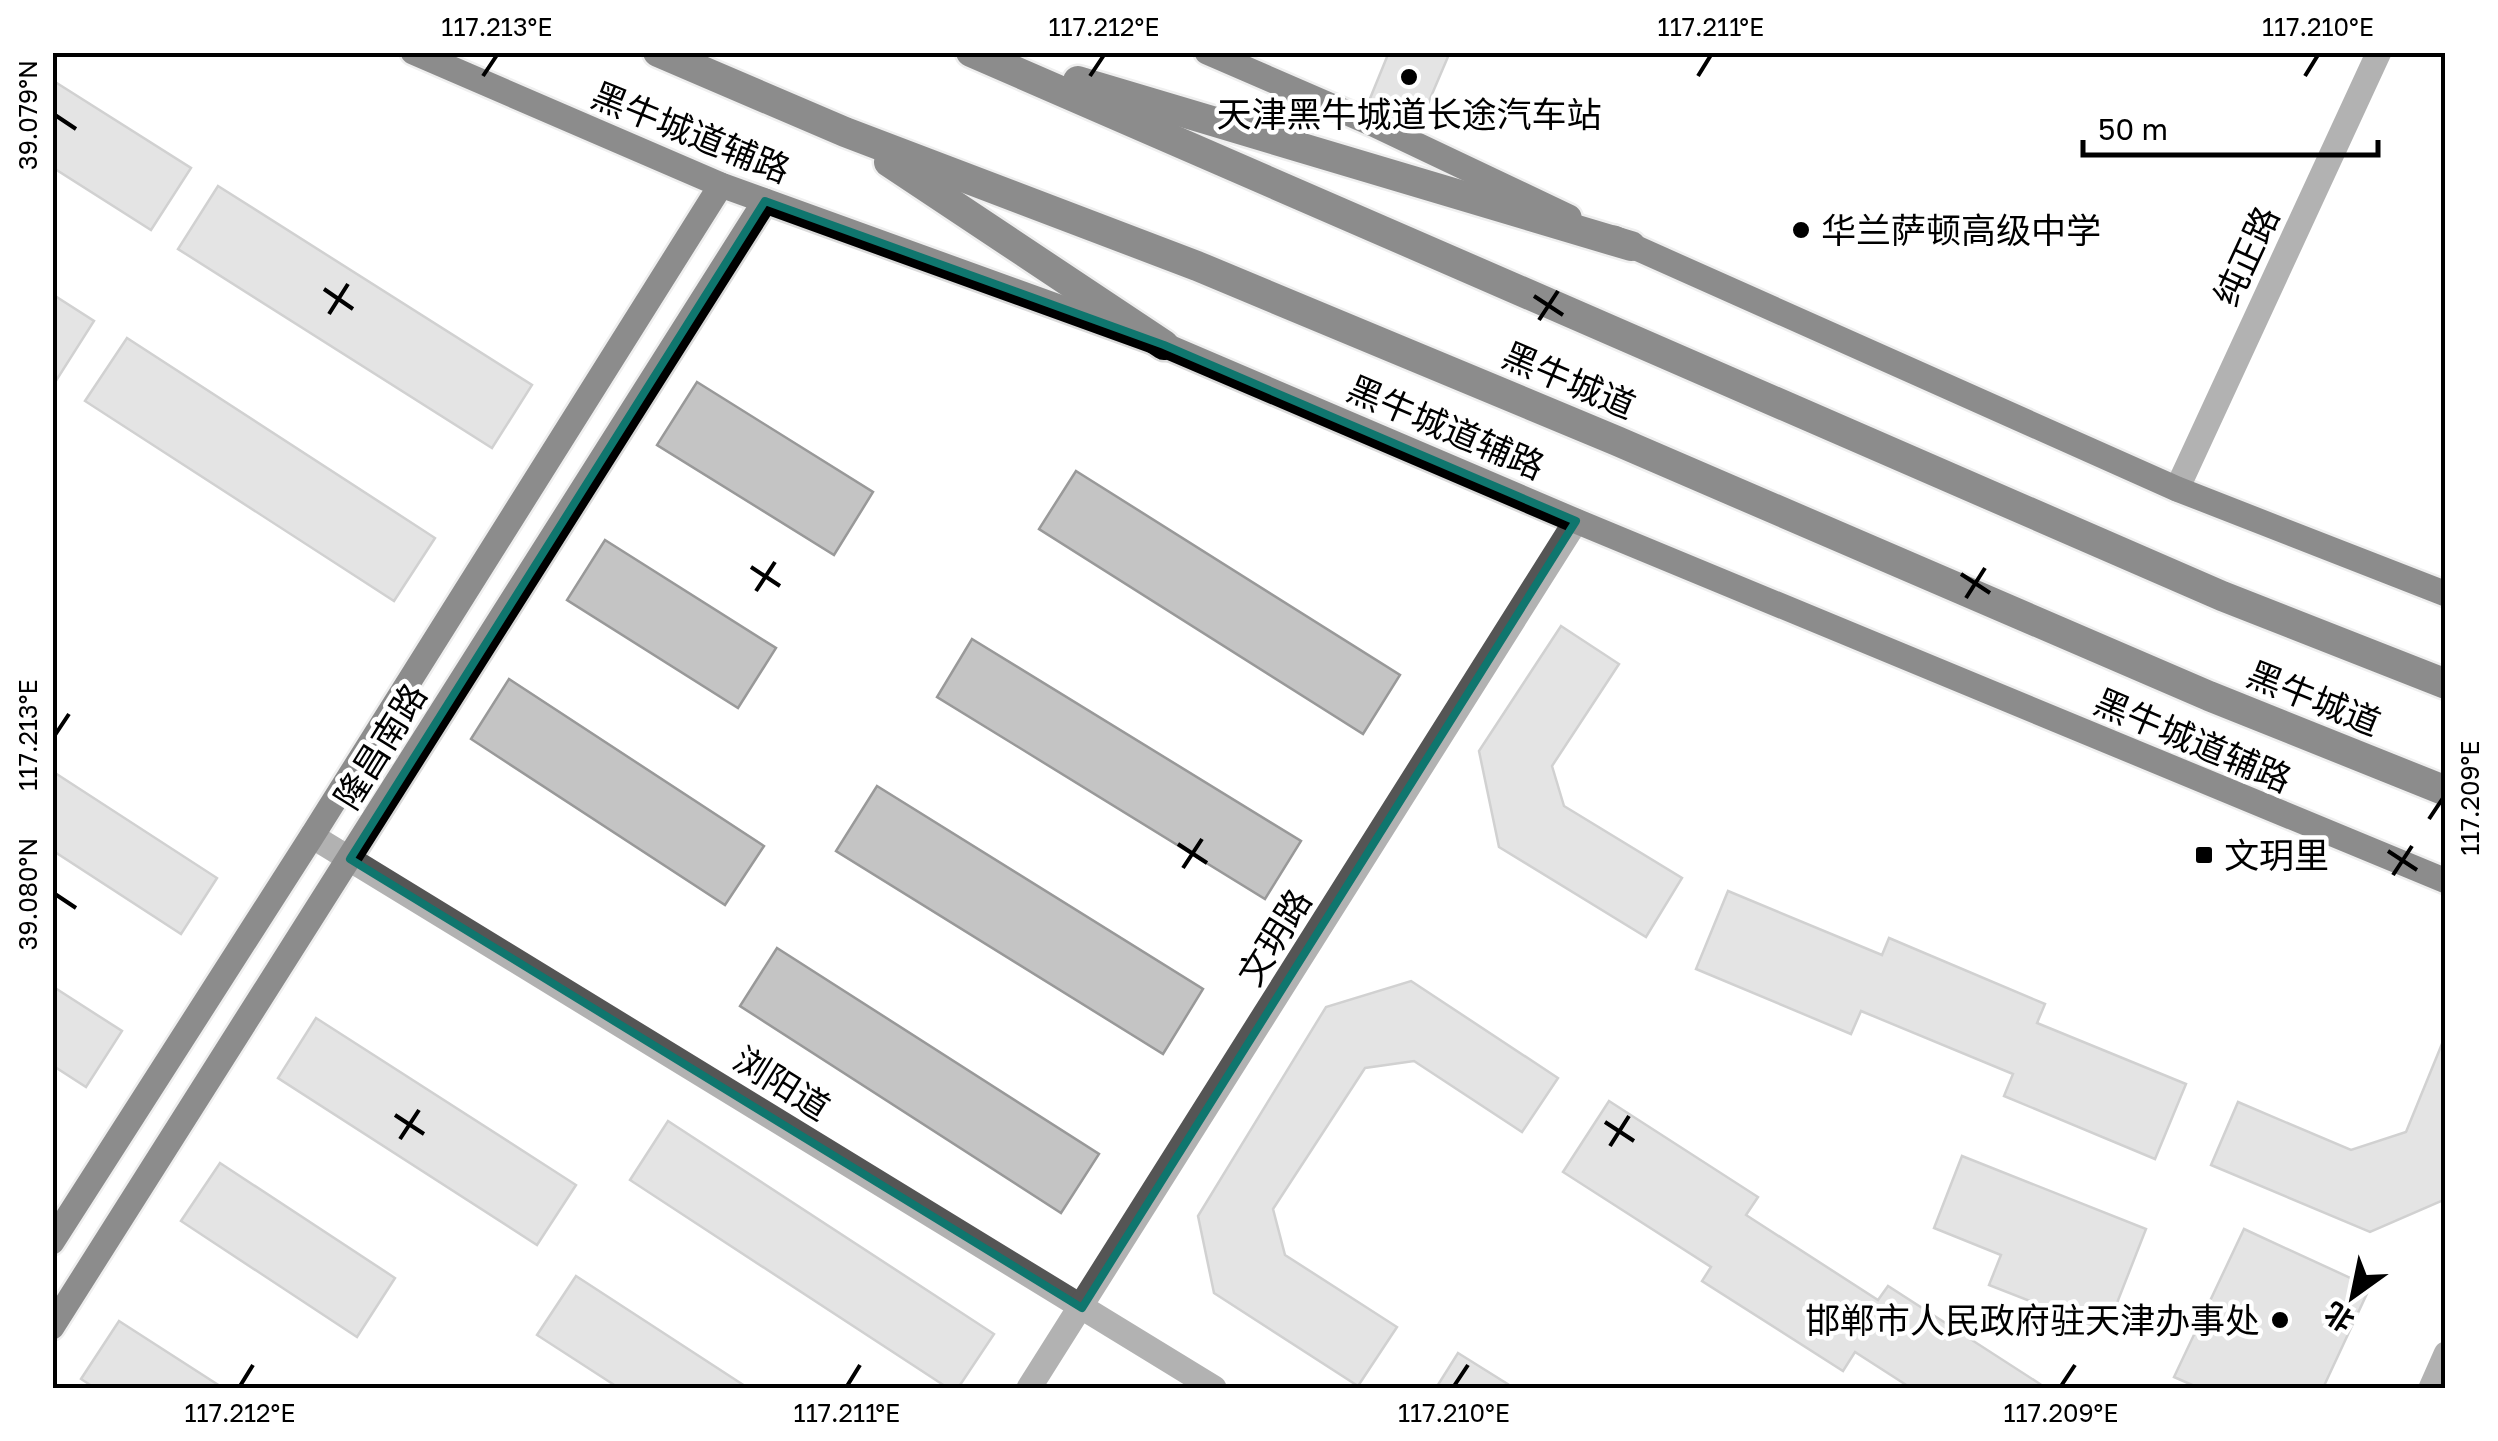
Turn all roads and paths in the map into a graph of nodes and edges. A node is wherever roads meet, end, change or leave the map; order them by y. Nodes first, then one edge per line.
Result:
1 (413, 52) edge
2 (658, 52) edge
3 (971, 52) edge
4 (980, 52) edge
5 (1206, 52) edge
6 (2379, 52) edge
7 (845, 132) junction
8 (721, 184) junction
9 (765, 201) junction
10 (1631, 246) junction
11 (1164, 346) junction
12 (2176, 488) junction
13 (1576, 521) junction
14 (2446, 594) edge
15 (2446, 684) edge
16 (2446, 791) edge
17 (312, 836) junction
18 (350, 859) junction
19 (2446, 882) edge
20 (52, 1242) edge
21 (1082, 1308) junction
22 (52, 1327) edge
23 (2446, 1354) edge
24 (1029, 1388) edge
25 (1214, 1388) edge
26 (2430, 1388) edge

1 - 8 main road, 黑牛城道辅路
2 - 7 highway, 黑牛城道
3 - 15 highway, 黑牛城道
4 - 10 highway
5 - 10 main road
6 - 12 street, 纯正路
7 - 11 highway
7 - 16 highway, 黑牛城道
8 - 9 main road, 黑牛城道辅路
8 - 17 main road, 隆昌南路
9 - 11 main road, 黑牛城道辅路
9 - 18 main road, 隆昌南路
10 - 12 main road
11 - 13 main road, 黑牛城道辅路
12 - 14 main road
13 - 19 main road, 黑牛城道辅路
13 - 21 street, 文玥路
17 - 18 street, 浏阳道
17 - 20 main road, 隆昌南路
18 - 21 street, 浏阳道
18 - 22 main road, 隆昌南路
21 - 24 street, 文玥路
21 - 25 street, 浏阳道
23 - 26 street

